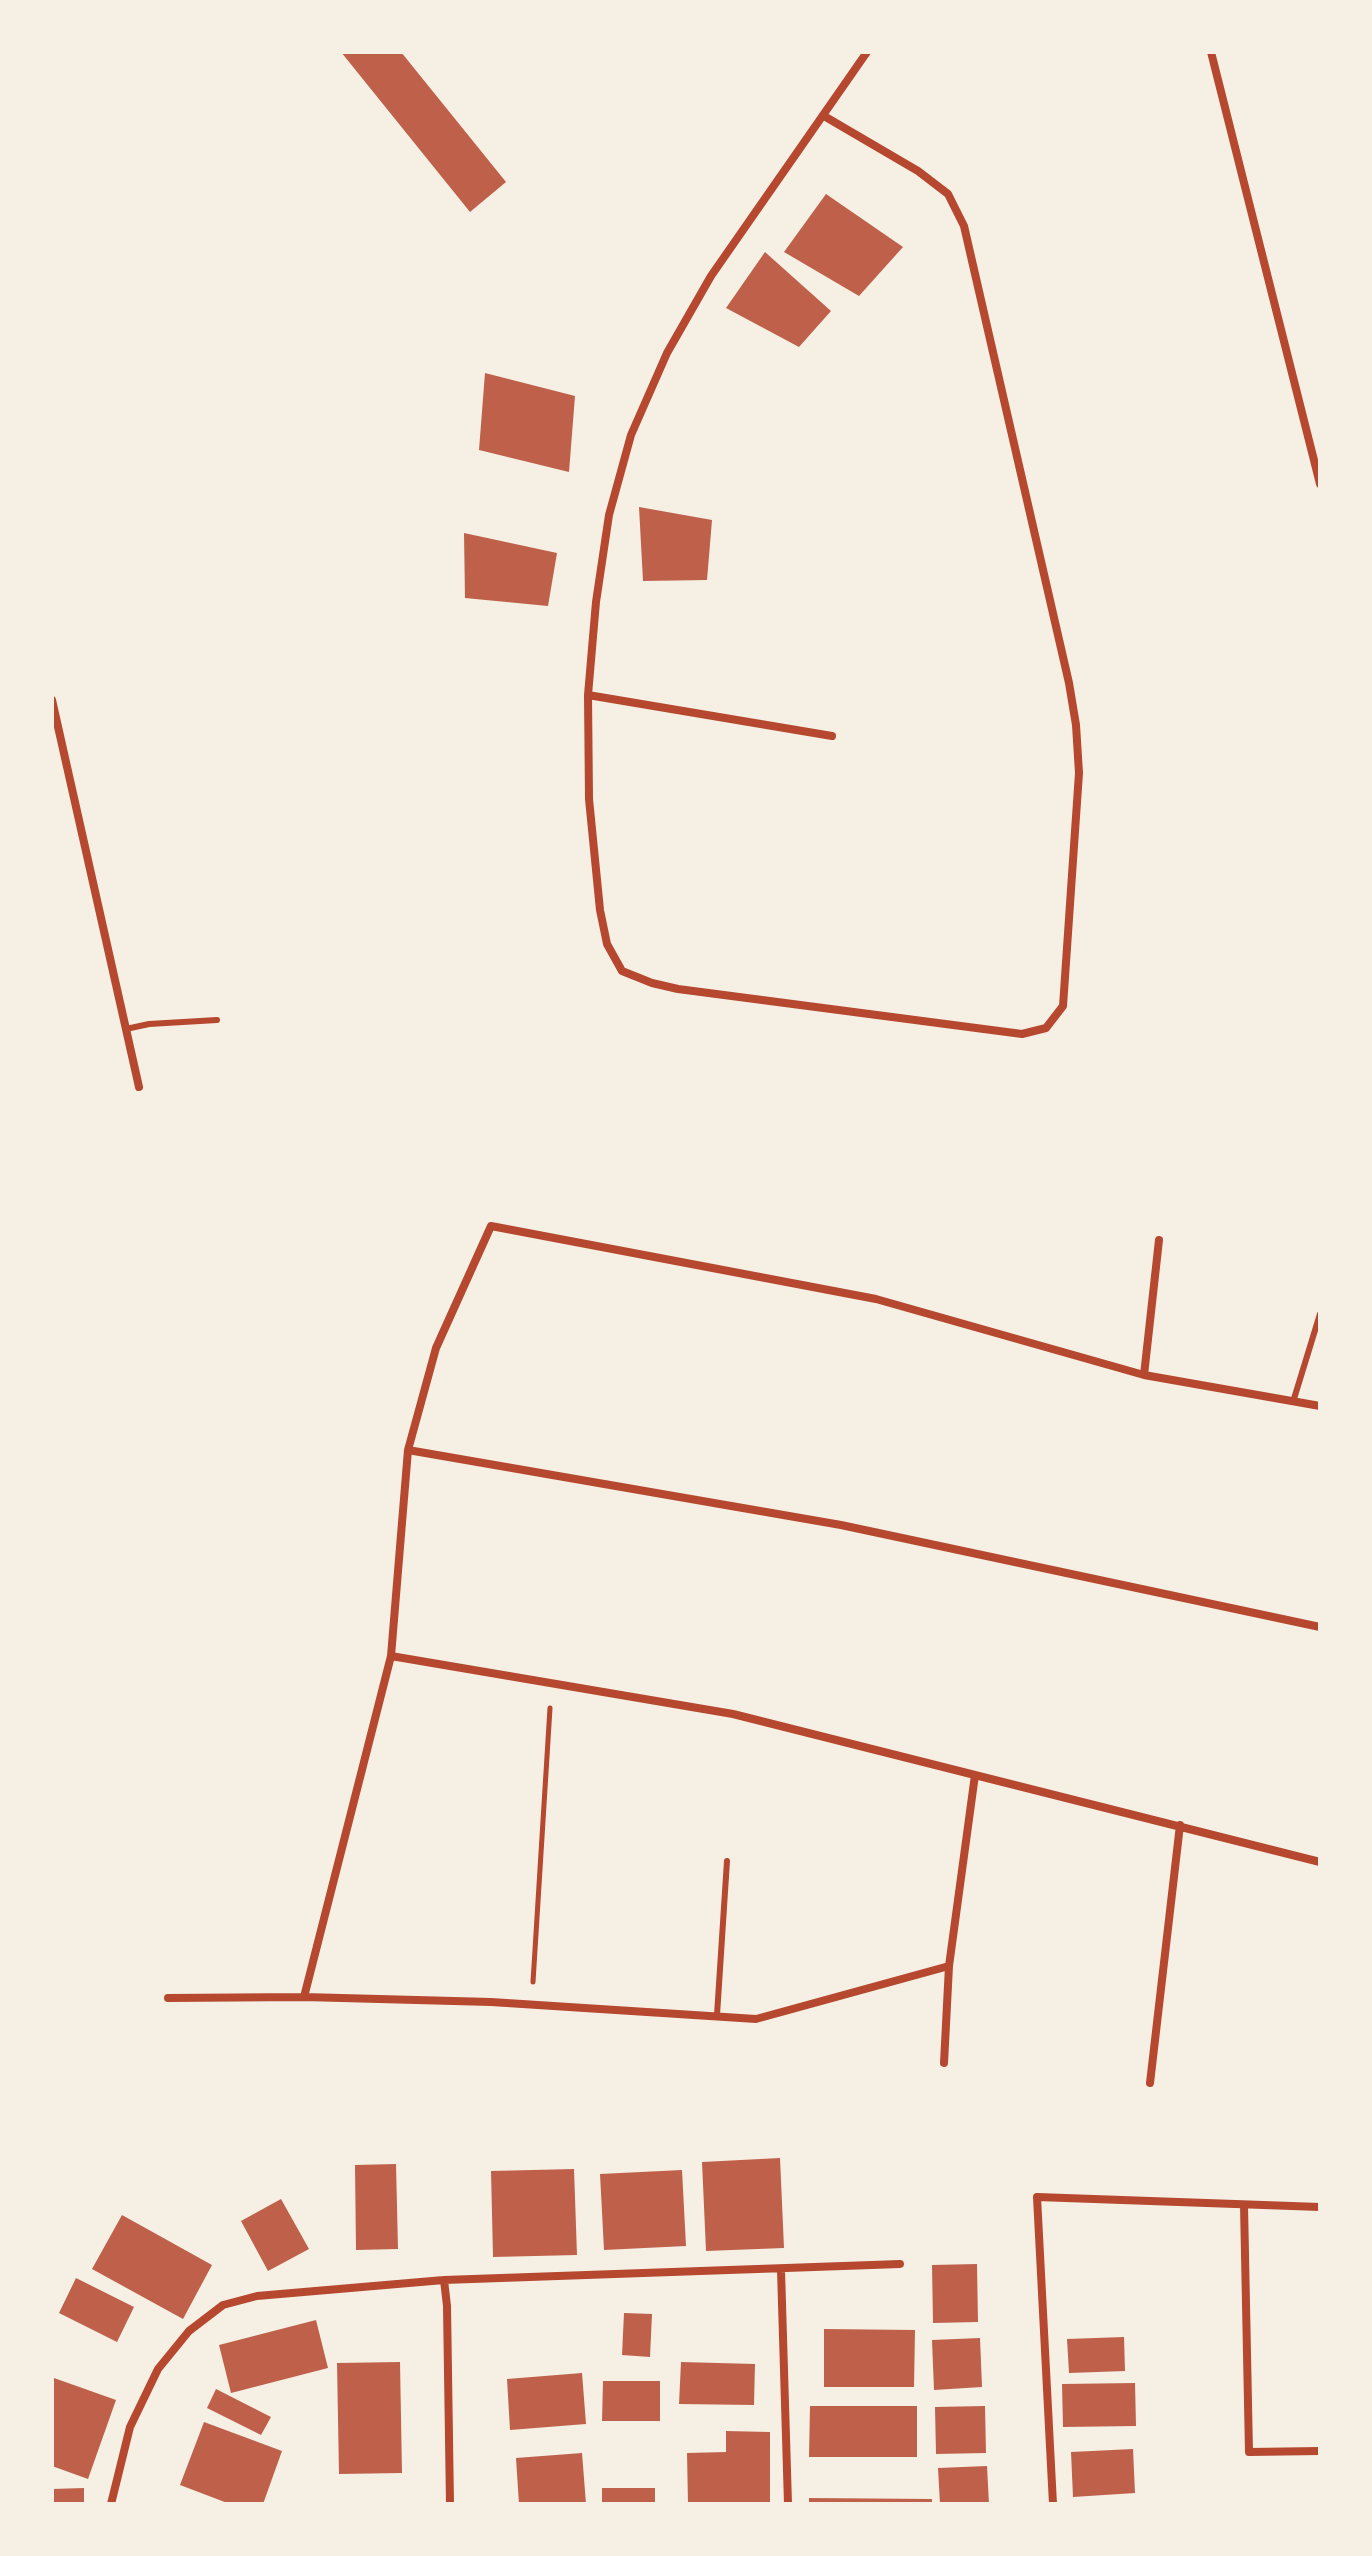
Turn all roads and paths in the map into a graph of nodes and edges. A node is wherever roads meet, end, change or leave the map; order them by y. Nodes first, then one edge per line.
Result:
1 (867, 52) edge
2 (1211, 52) edge
3 (824, 116) junction
4 (1320, 484) edge
5 (588, 695) junction
6 (52, 700) edge
7 (832, 736) dead end
8 (217, 1020) dead end
9 (126, 1029) junction
10 (139, 1087) dead end
11 (1159, 1240) dead end
12 (1320, 1314) edge
13 (1144, 1375) junction
14 (1293, 1402) junction
15 (1320, 1406) edge
16 (408, 1450) junction
17 (1320, 1627) edge
18 (391, 1656) junction
19 (551, 1683) junction
20 (975, 1775) junction
21 (1180, 1825) junction
22 (727, 1861) dead end
23 (1320, 1862) edge
24 (949, 1966) junction
25 (304, 1997) junction
26 (168, 1998) dead end
27 (531, 2005) junction
28 (717, 2015) junction
29 (944, 2063) dead end
30 (1150, 2083) dead end
31 (1244, 2205) junction
32 (1320, 2207) edge
33 (900, 2264) dead end
34 (781, 2270) junction
35 (444, 2280) junction
36 (1320, 2451) edge
37 (111, 2504) edge
38 (450, 2504) edge
39 (788, 2504) edge
40 (1053, 2504) edge

1 - 3 street
2 - 4 street
3 - 5 street
3 - 5 street
5 - 7 street
6 - 9 street
8 - 9 lane
9 - 10 street
11 - 13 street
12 - 14 lane
13 - 14 street
13 - 16 street
14 - 15 street
16 - 17 street
16 - 18 street
18 - 19 street
18 - 25 street
19 - 20 street
19 - 27 path
20 - 21 street
20 - 24 street
21 - 23 street
21 - 30 street
22 - 28 lane
24 - 28 street
24 - 29 street
25 - 26 street
25 - 27 street
27 - 28 street
31 - 32 street
31 - 36 street
31 - 40 street
33 - 34 street
34 - 35 street
34 - 39 street
35 - 37 street
35 - 38 street

